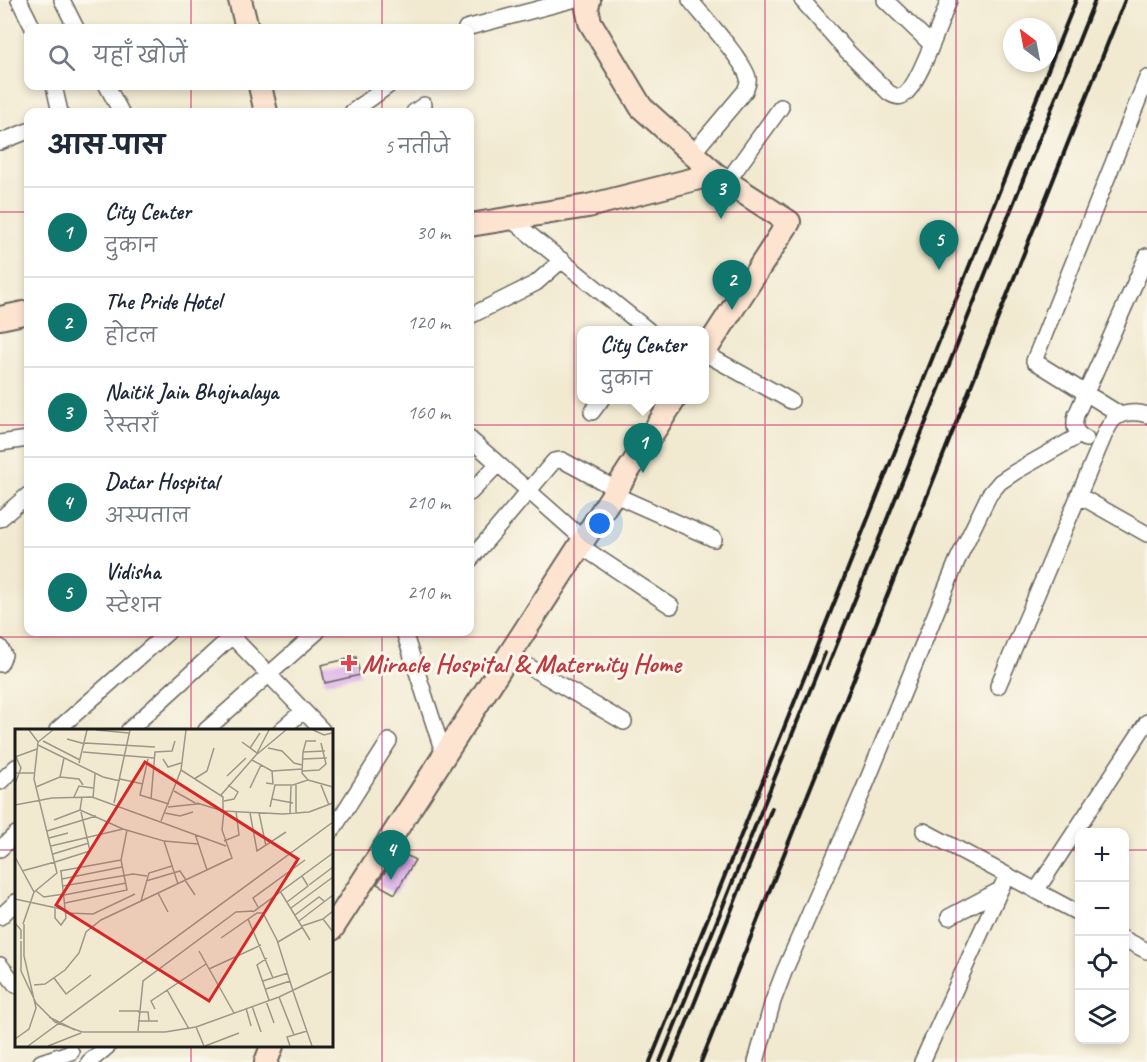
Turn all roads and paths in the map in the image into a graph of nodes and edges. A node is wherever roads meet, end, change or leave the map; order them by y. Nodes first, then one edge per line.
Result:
1 (19, 0) edge
2 (62, 0) edge
3 (240, 0) edge
4 (572, 0) edge
5 (589, 0) edge
6 (690, 0) edge
7 (802, 0) edge
8 (885, 0) edge
9 (949, 0) edge
10 (531, 5) edge
11 (31, 24) edge
12 (74, 24) edge
13 (246, 24) edge
14 (474, 25) edge
15 (931, 44) junction
16 (1147, 78) edge
17 (55, 90) edge
18 (109, 90) edge
19 (261, 90) edge
20 (382, 90) edge
21 (781, 107) dead end
22 (59, 108) edge
23 (119, 108) edge
24 (265, 108) edge
25 (358, 108) edge
26 (24, 133) edge
27 (0, 142) edge
28 (692, 154) junction
29 (721, 178) junction
30 (509, 218) junction
31 (474, 224) edge
32 (1147, 256) edge
33 (562, 260) junction
34 (24, 313) edge
35 (474, 314) edge
36 (0, 318) edge
37 (643, 326) edge
38 (709, 347) edge
39 (709, 355) edge
40 (1086, 392) junction
41 (791, 400) dead end
42 (671, 404) edge
43 (1121, 415) junction
44 (1147, 416) edge
45 (1080, 435) junction
46 (24, 440) edge
47 (0, 443) edge
48 (474, 443) edge
49 (1100, 446) junction
50 (498, 464) junction
51 (474, 489) edge
52 (529, 491) junction
53 (614, 491) junction
54 (1078, 495) junction
55 (24, 498) edge
56 (0, 519) edge
57 (1147, 534) edge
58 (714, 539) dead end
59 (581, 542) junction
60 (474, 555) edge
61 (671, 606) dead end
62 (163, 636) edge
63 (228, 636) edge
64 (232, 636) edge
65 (312, 636) edge
66 (406, 636) edge
67 (0, 646) edge
68 (509, 655) junction
69 (0, 664) edge
70 (269, 674) junction
71 (998, 686) dead end
72 (303, 711) junction
73 (624, 722) dead end
74 (1147, 722) edge
75 (58, 729) edge
76 (130, 729) edge
77 (207, 729) edge
78 (282, 729) edge
79 (321, 729) edge
80 (389, 741) dead end
81 (444, 755) junction
82 (15, 768) edge
83 (0, 782) edge
84 (333, 829) edge
85 (924, 831) dead end
86 (15, 835) edge
87 (0, 849) edge
88 (1004, 882) junction
89 (1036, 891) junction
90 (15, 903) edge
91 (1075, 911) edge
92 (0, 917) edge
93 (949, 917) dead end
94 (333, 927) edge
95 (1129, 941) edge
96 (1147, 951) edge
97 (107, 1047) edge
98 (272, 1047) edge
99 (72, 1053) edge
100 (41, 1062) edge
101 (89, 1062) edge
102 (266, 1062) edge
103 (756, 1062) edge
104 (922, 1062) edge

1 - 11 street
2 - 12 street
3 - 13 street
4 - 10 street
5 - 28 street
6 - 28 street
7 - 15 street
8 - 15 street
9 - 15 street
10 - 14 street
16 - 40 street
17 - 22 street
18 - 23 street
19 - 24 street
20 - 25 street
21 - 29 street
26 - 27 street
28 - 29 street
29 - 30 street
29 - 38 street
30 - 31 street
30 - 33 street
32 - 40 street
33 - 35 street
33 - 37 street
34 - 36 street
39 - 41 street
40 - 43 street
40 - 45 street
42 - 53 street
43 - 44 street
43 - 49 street
45 - 49 street
45 - 103 street
46 - 47 street
48 - 50 street
49 - 54 street
50 - 51 street
50 - 52 street
52 - 53 street
52 - 59 street
52 - 60 street
53 - 58 street
53 - 59 street
54 - 57 street
54 - 71 street
55 - 56 street
59 - 61 street
59 - 68 street
62 - 75 street
63 - 76 street
64 - 70 street
65 - 70 street
66 - 81 street
67 - 69 street
68 - 73 street
68 - 81 street
70 - 72 street
70 - 77 street
72 - 78 street
72 - 79 street
74 - 89 street
80 - 84 street
81 - 94 street
82 - 83 street
85 - 88 street
86 - 87 street
88 - 89 street
88 - 93 street
88 - 104 street
89 - 91 street
90 - 92 street
95 - 96 street
97 - 101 street
98 - 102 street
99 - 100 street

